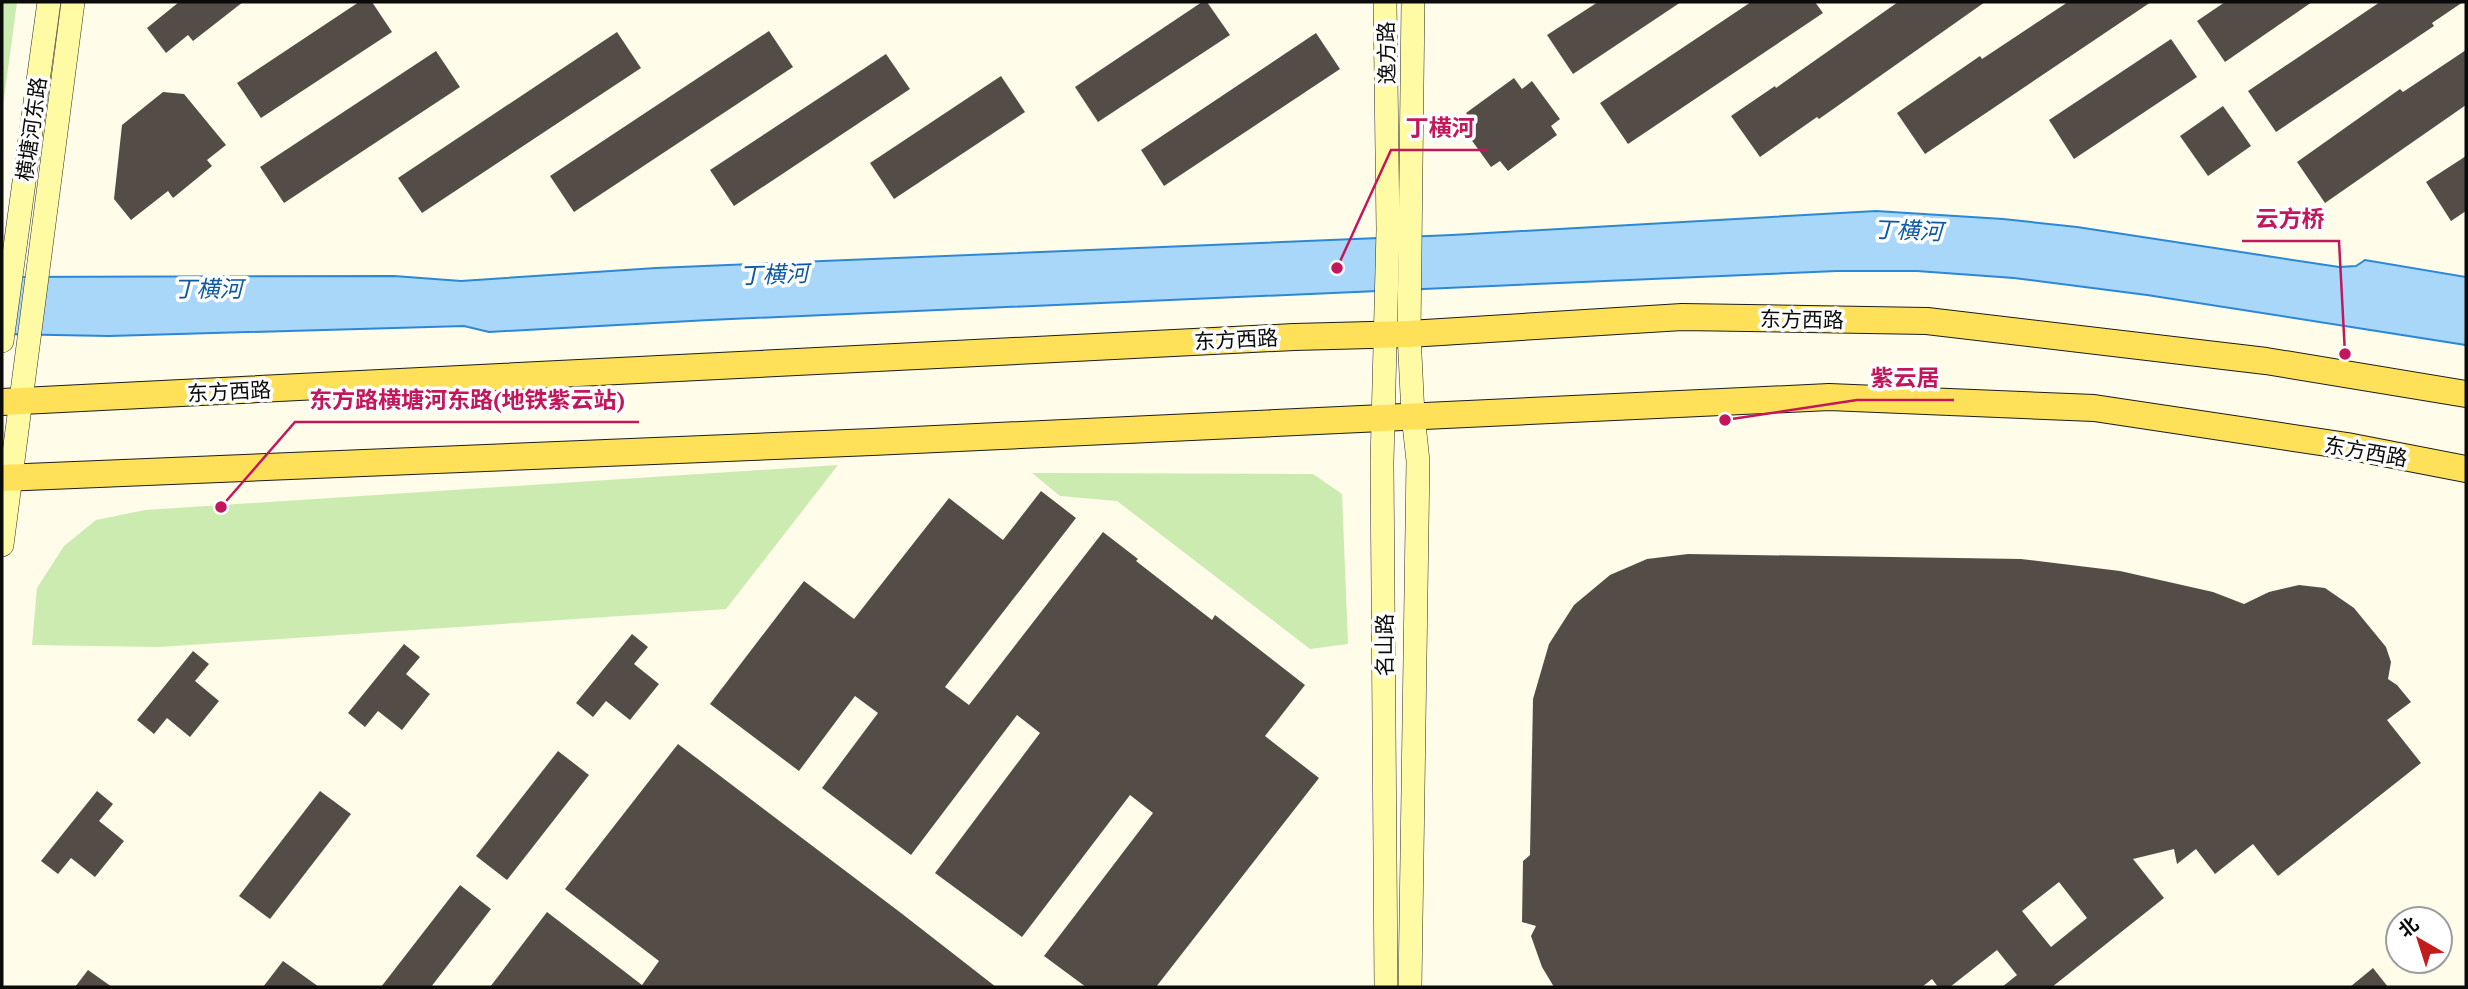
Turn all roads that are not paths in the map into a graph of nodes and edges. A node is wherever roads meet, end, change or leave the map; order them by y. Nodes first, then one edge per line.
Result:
1 (49, 2) edge
2 (74, 2) edge
3 (1385, 2) edge
4 (1413, 2) edge
5 (1387, 303) joint
6 (1398, 334) junction
7 (2, 340) edge
8 (2466, 394) edge
9 (11, 402) edge
10 (1413, 415) junction
11 (1384, 417) junction
12 (2466, 470) edge
13 (6, 478) edge
14 (2, 545) edge
15 (1386, 987) edge
16 (1409, 987) edge

1 - 7 street, 横塘河东路
2 - 9 street, 横塘河东路
3 - 5 street, 逸方路
4 - 6 street, 逸方路
5 - 6 street, 名山路
6 - 8 main road, 东方西路
6 - 9 main road, 东方西路
6 - 10 street, 名山路
6 - 11 street, 名山路
9 - 13 street
10 - 11 main road, 东方西路
10 - 12 main road, 东方西路
10 - 16 street, 名山路
11 - 13 main road, 东方西路
11 - 15 street, 名山路
13 - 14 street

